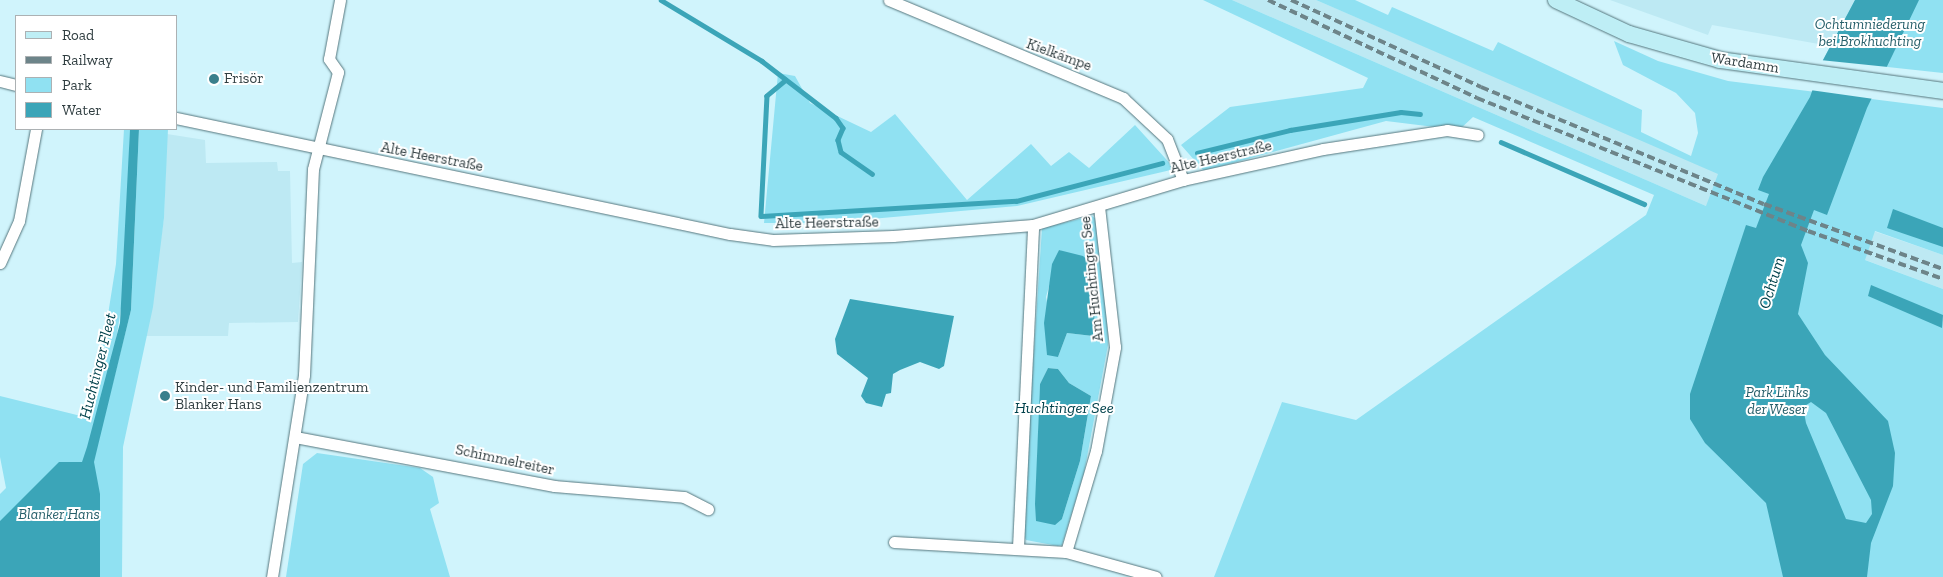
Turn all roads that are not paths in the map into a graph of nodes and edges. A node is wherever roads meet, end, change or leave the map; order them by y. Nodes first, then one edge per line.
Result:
1 (340, 0) edge
2 (889, 0) edge
3 (1556, 0) edge
4 (0, 81) edge
5 (15, 85) edge
6 (1943, 91) edge
7 (178, 118) edge
8 (36, 130) edge
9 (1478, 134) dead end
10 (319, 149) junction
11 (1183, 180) junction
12 (1099, 207) junction
13 (1033, 225) junction
14 (0, 263) edge
15 (295, 437) junction
16 (708, 509) dead end
17 (894, 542) dead end
18 (1018, 547) junction
19 (1066, 552) junction
20 (272, 577) edge
21 (1156, 577) edge

1 - 10 street
2 - 11 street, Kielkämpe
3 - 6 street, Wardamm
4 - 5 street
7 - 10 street, Alte Heerstraße
8 - 14 street
9 - 11 street, Alte Heerstraße
10 - 13 street, Alte Heerstraße
10 - 15 street
11 - 12 street, Alte Heerstraße
12 - 13 street, Alte Heerstraße
12 - 19 street, Am Huchtinger See
13 - 18 street
15 - 16 street, Schimmelreiter
15 - 20 street
17 - 18 street
18 - 19 street
19 - 21 street

